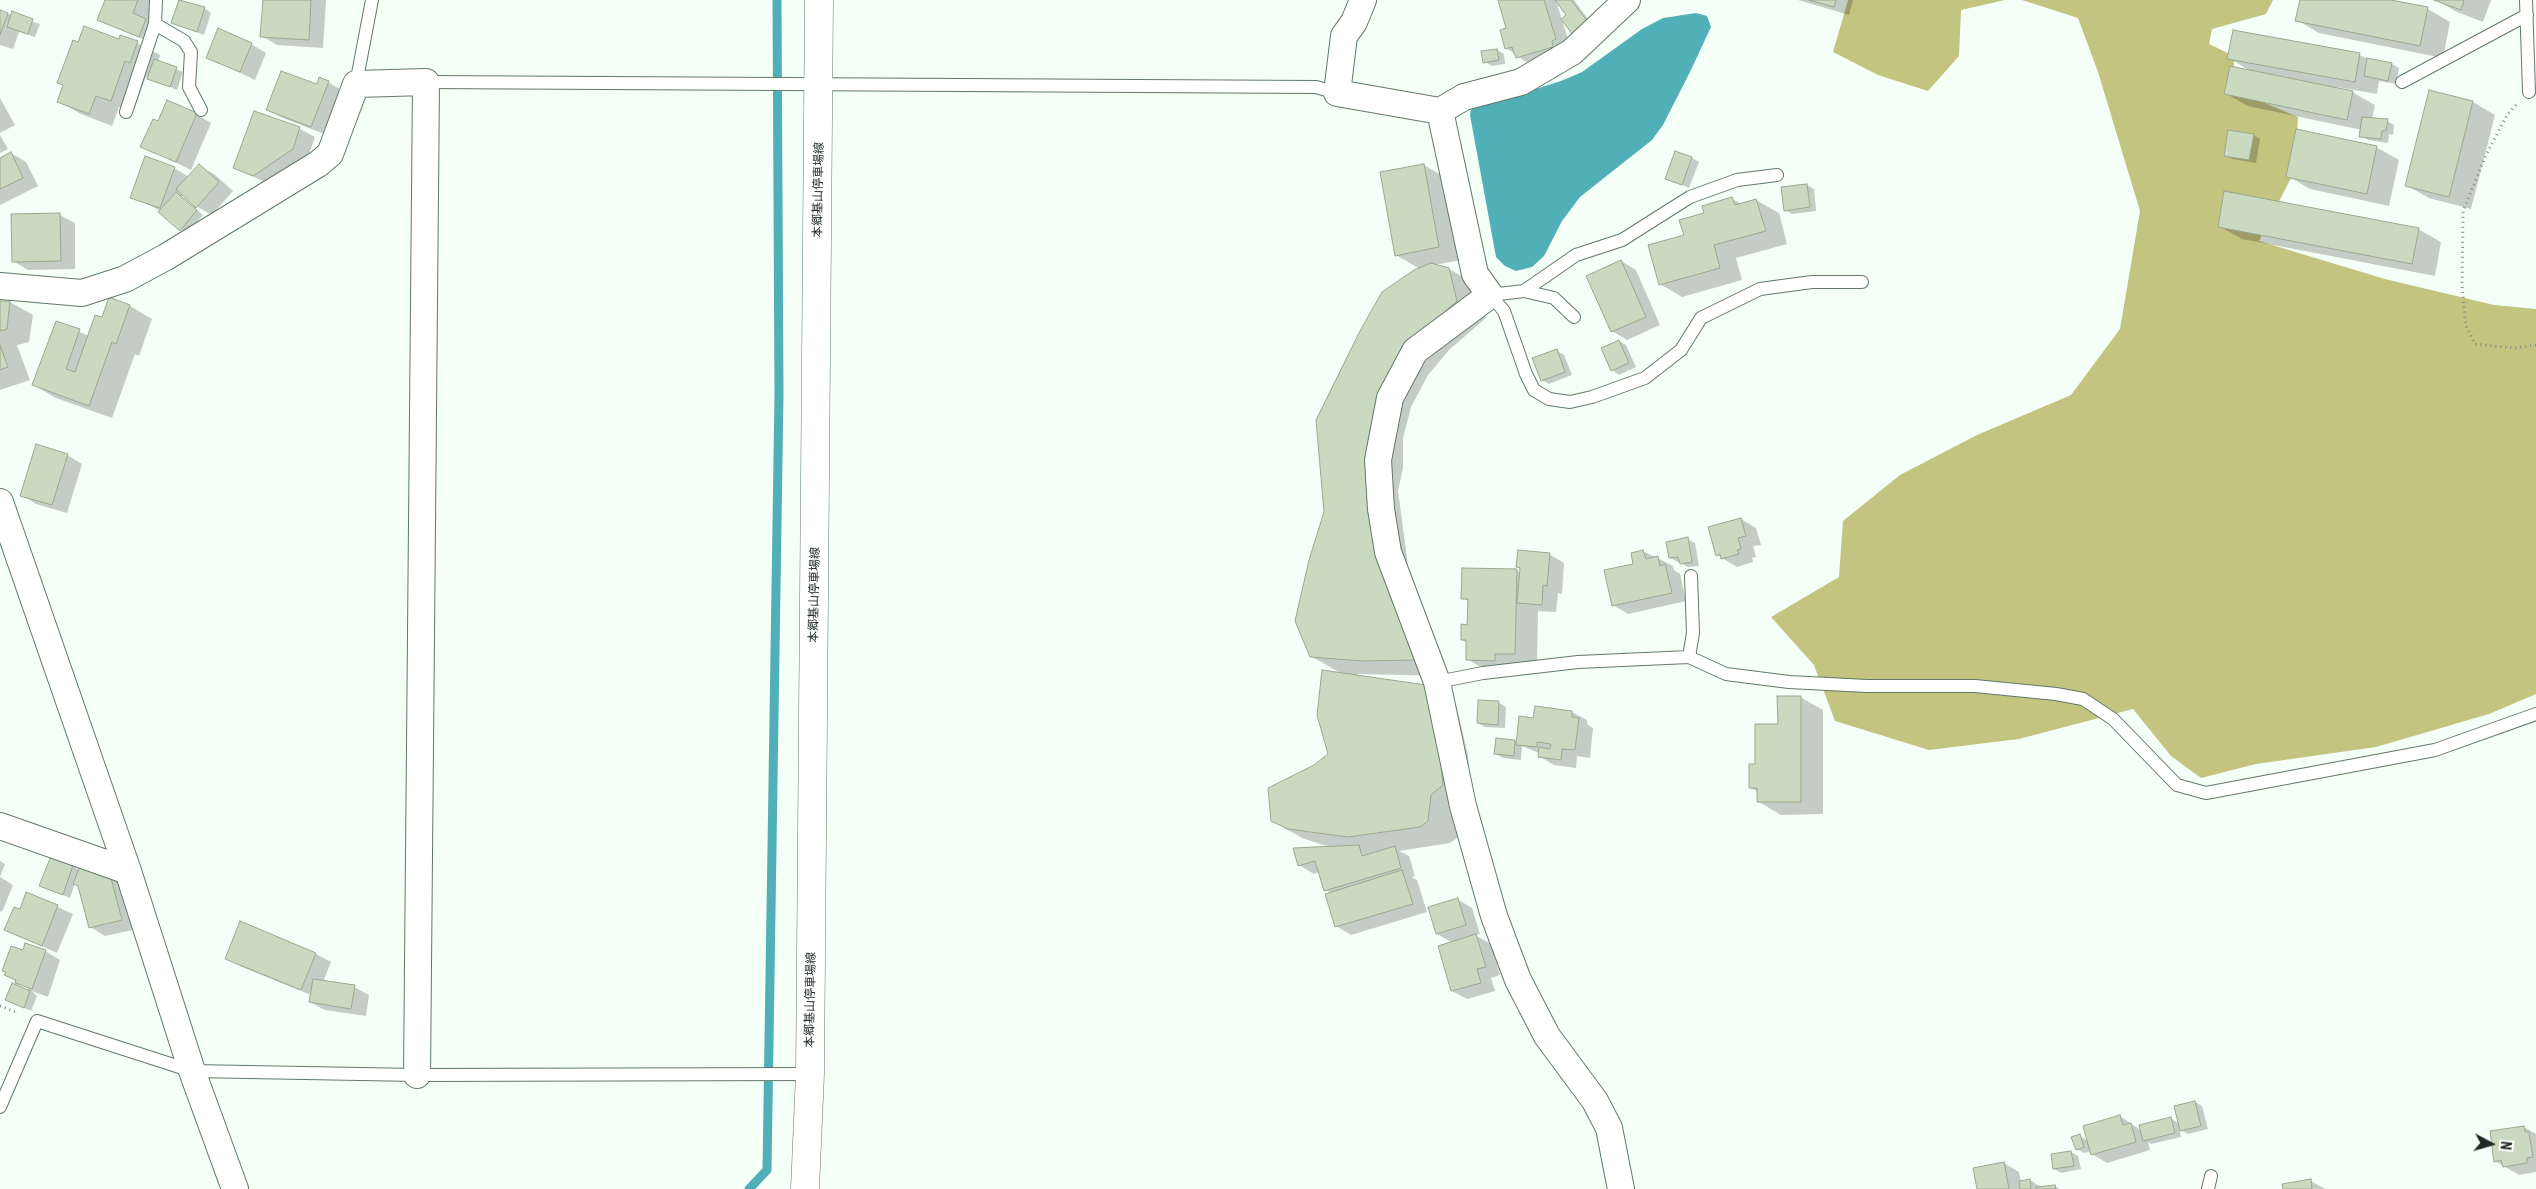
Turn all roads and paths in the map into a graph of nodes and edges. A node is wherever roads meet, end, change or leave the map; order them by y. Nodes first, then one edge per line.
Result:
1 (156, 0) edge
2 (372, 0) edge
3 (819, 0) edge
4 (1349, 0) edge
5 (1363, 0) edge
6 (1627, 0) edge
7 (2526, 0) edge
8 (2527, 16) junction
9 (155, 24) junction
10 (1344, 36) junction
11 (426, 82) junction
12 (2402, 82) dead end
13 (356, 84) junction
14 (820, 85) junction
15 (2529, 92) joint
16 (1338, 93) junction
17 (201, 110) dead end
18 (1440, 111) junction
19 (126, 112) dead end
20 (1776, 175) dead end
21 (1862, 282) dead end
22 (0, 286) edge
23 (1524, 291) junction
24 (1490, 295) junction
25 (1574, 317) dead end
26 (2536, 344) edge
27 (0, 502) edge
28 (1691, 576) dead end
29 (1689, 657) junction
30 (1437, 682) junction
31 (2536, 714) edge
32 (0, 826) edge
33 (128, 871) junction
34 (192, 1071) junction
35 (810, 1074) junction
36 (417, 1075) junction
37 (0, 1107) edge
38 (2211, 1176) dead end
39 (235, 1189) edge
40 (806, 1189) edge
41 (1621, 1189) edge
42 (2208, 1189) edge

1 - 9 lane
2 - 13 lane
3 - 14 main road, 本郷基山停車場線
4 - 10 street
5 - 10 street
6 - 18 street
7 - 8 lane
8 - 12 lane
8 - 15 lane
9 - 17 lane
9 - 19 lane
10 - 16 street
11 - 13 street
11 - 14 lane
11 - 36 street
13 - 22 street
14 - 16 lane
14 - 35 main road, 本郷基山停車場線
15 - 26 path
16 - 18 street
18 - 24 street
20 - 23 lane
21 - 24 lane
23 - 24 lane
23 - 25 lane
24 - 30 street
27 - 33 street
28 - 29 lane
29 - 30 lane
29 - 31 lane
30 - 41 street
32 - 33 street
33 - 34 street
34 - 36 lane
34 - 37 lane
34 - 39 street
35 - 36 lane
35 - 40 main road, 本郷基山停車場線
38 - 42 lane

